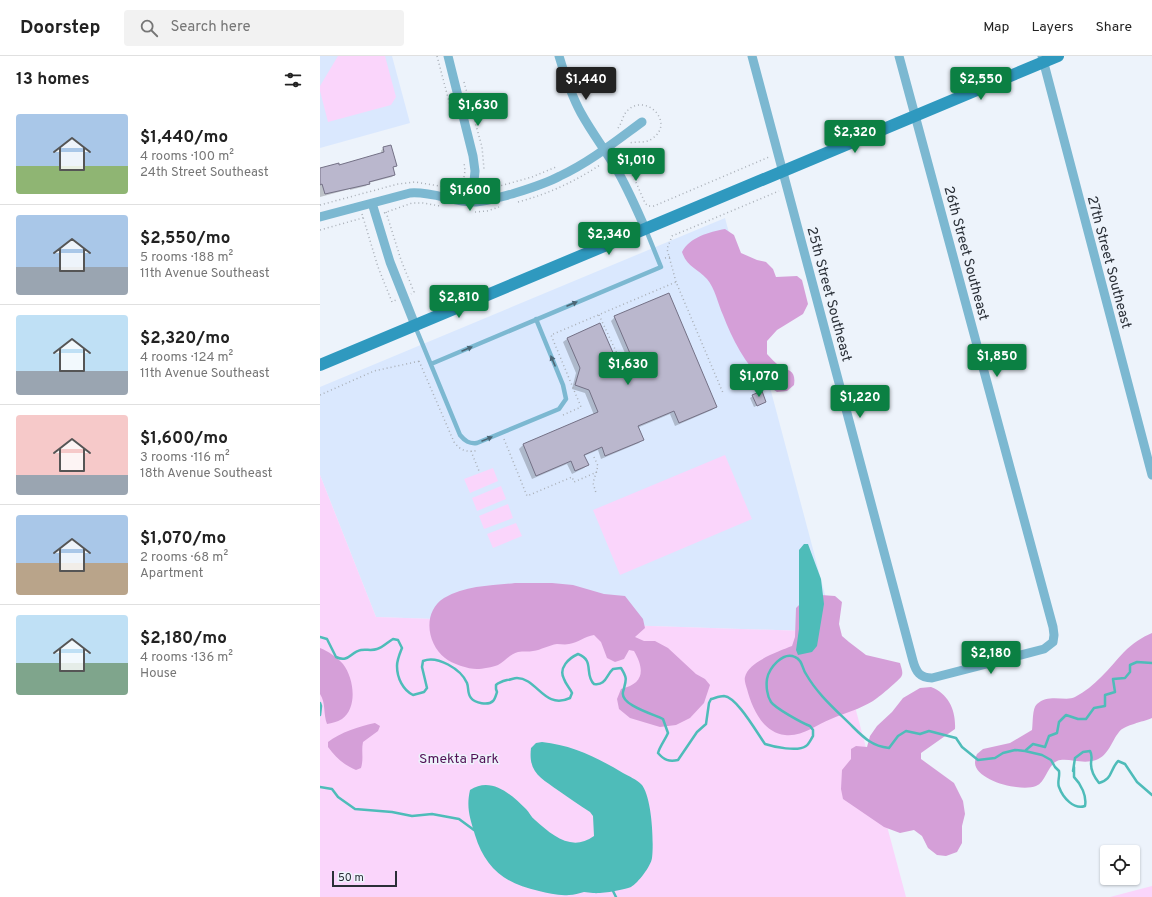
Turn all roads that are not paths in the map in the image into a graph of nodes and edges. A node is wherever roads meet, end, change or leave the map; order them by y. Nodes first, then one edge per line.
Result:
1 (448, 56) edge
2 (559, 56) edge
3 (752, 56) edge
4 (899, 56) edge
5 (1058, 56) edge
6 (1042, 59) edge
7 (915, 116) junction
8 (642, 122) dead end
9 (604, 150) junction
10 (783, 171) junction
11 (472, 202) junction
12 (372, 203) junction
13 (320, 217) edge
14 (645, 228) junction
15 (536, 319) junction
16 (414, 325) junction
17 (431, 364) junction
18 (320, 365) edge
19 (1152, 475) edge
20 (922, 676) joint

1 - 11 street
2 - 9 street
3 - 10 street, 25th Street Southeast
4 - 7 street, 26th Street Southeast
5 - 6 main road
6 - 7 main road
6 - 19 street, 27th Street Southeast
7 - 10 main road
7 - 20 street, 26th Street Southeast
8 - 9 street
9 - 11 street
9 - 14 street
10 - 14 main road
10 - 20 street, 25th Street Southeast
11 - 12 street
12 - 13 street
12 - 16 street
15 -> 14 lane
14 - 16 main road
17 -> 15 lane
17 -> 15 lane
16 - 17 lane
16 - 18 main road

